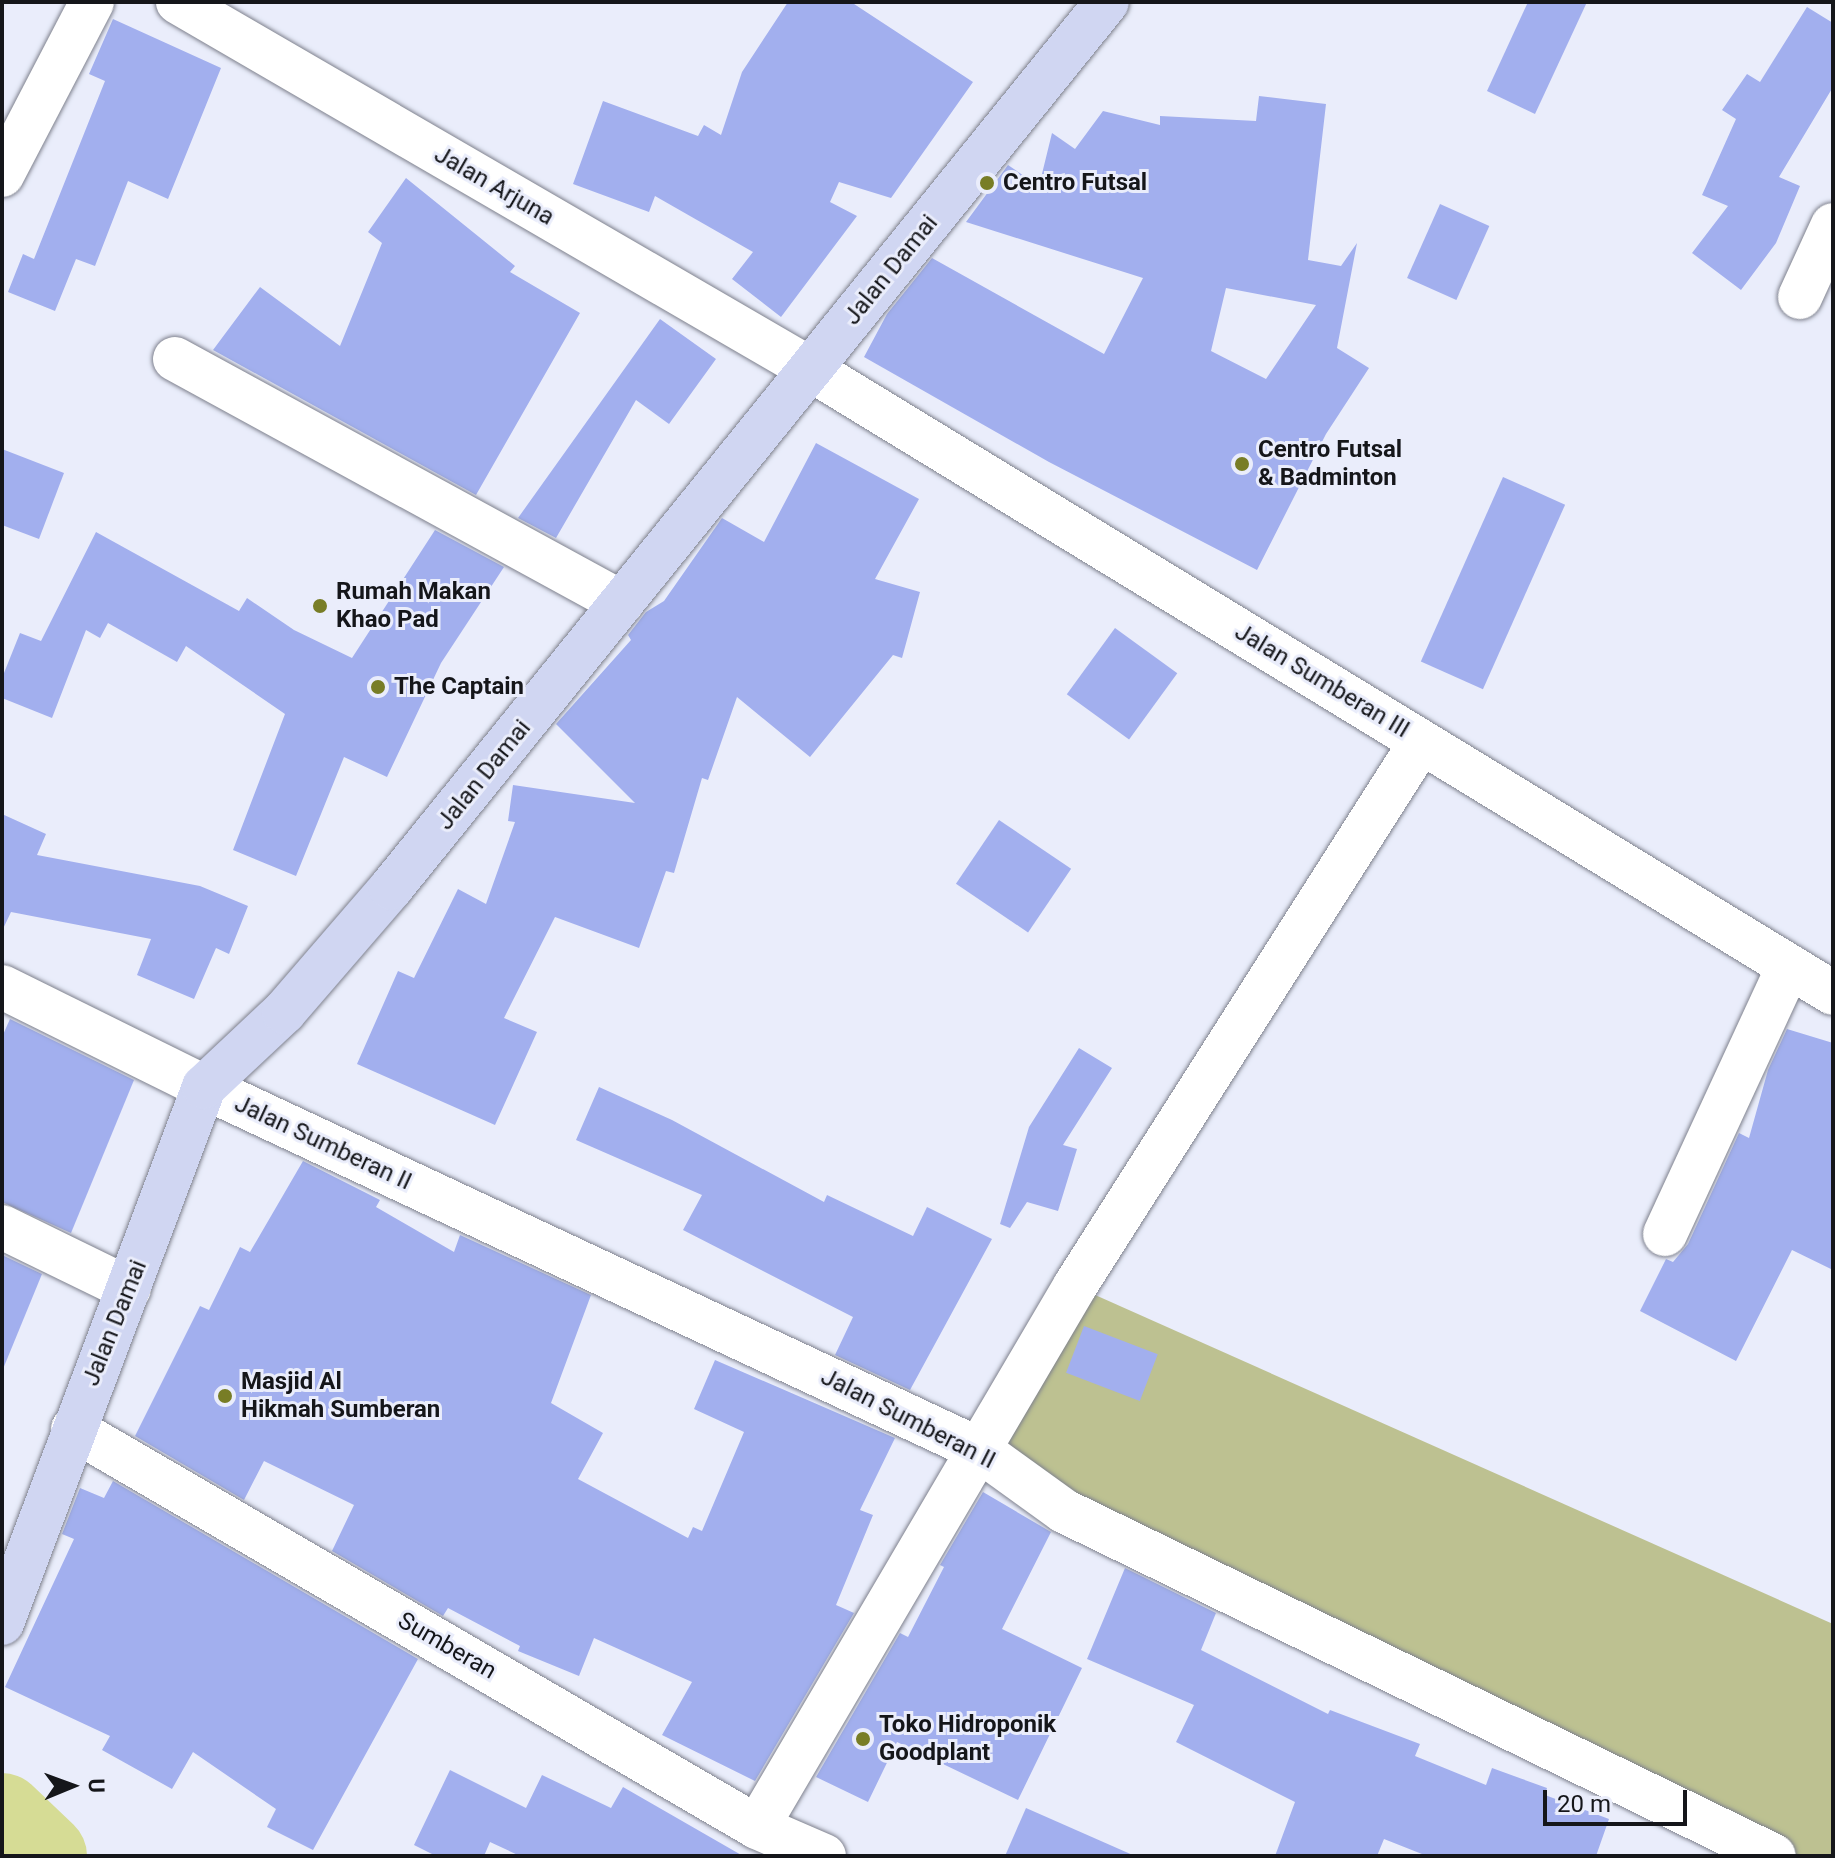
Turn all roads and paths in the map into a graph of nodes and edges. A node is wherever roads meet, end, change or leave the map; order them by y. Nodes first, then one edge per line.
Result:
1 (92, 2) edge
2 (178, 2) edge
3 (1107, 2) edge
4 (2, 175) edge
5 (1833, 225) edge
6 (1800, 297) dead end
7 (175, 359) dead end
8 (810, 369) junction
9 (622, 603) junction
10 (1421, 742) junction
11 (1789, 966) junction
12 (2, 987) edge
13 (1833, 993) edge
14 (204, 1087) junction
15 (2, 1227) edge
16 (1665, 1234) dead end
17 (129, 1289) junction
18 (73, 1429) junction
19 (978, 1449) junction
20 (2, 1623) edge
21 (757, 1827) junction
22 (822, 1856) edge
23 (1774, 1856) edge

1 - 4 street
2 - 8 street, Jalan Arjuna
3 - 8 main road, Jalan Damai
5 - 6 street
7 - 9 street
8 - 9 main road, Jalan Damai
8 - 10 street, Jalan Sumberan III
9 - 14 main road, Jalan Damai
10 - 11 street, Jalan Sumberan III
10 - 19 street
11 - 13 street, Jalan Sumberan III
11 - 16 street
12 - 14 street, Jalan Sumberan II
14 - 17 main road, Jalan Damai
14 - 19 street, Jalan Sumberan II
15 - 17 street
17 - 18 main road, Jalan Damai
18 - 20 main road, Jalan Damai
18 - 21 street, Sumberan
19 - 21 street
19 - 23 street, Jalan Sumberan II
21 - 22 street, Sumberan

